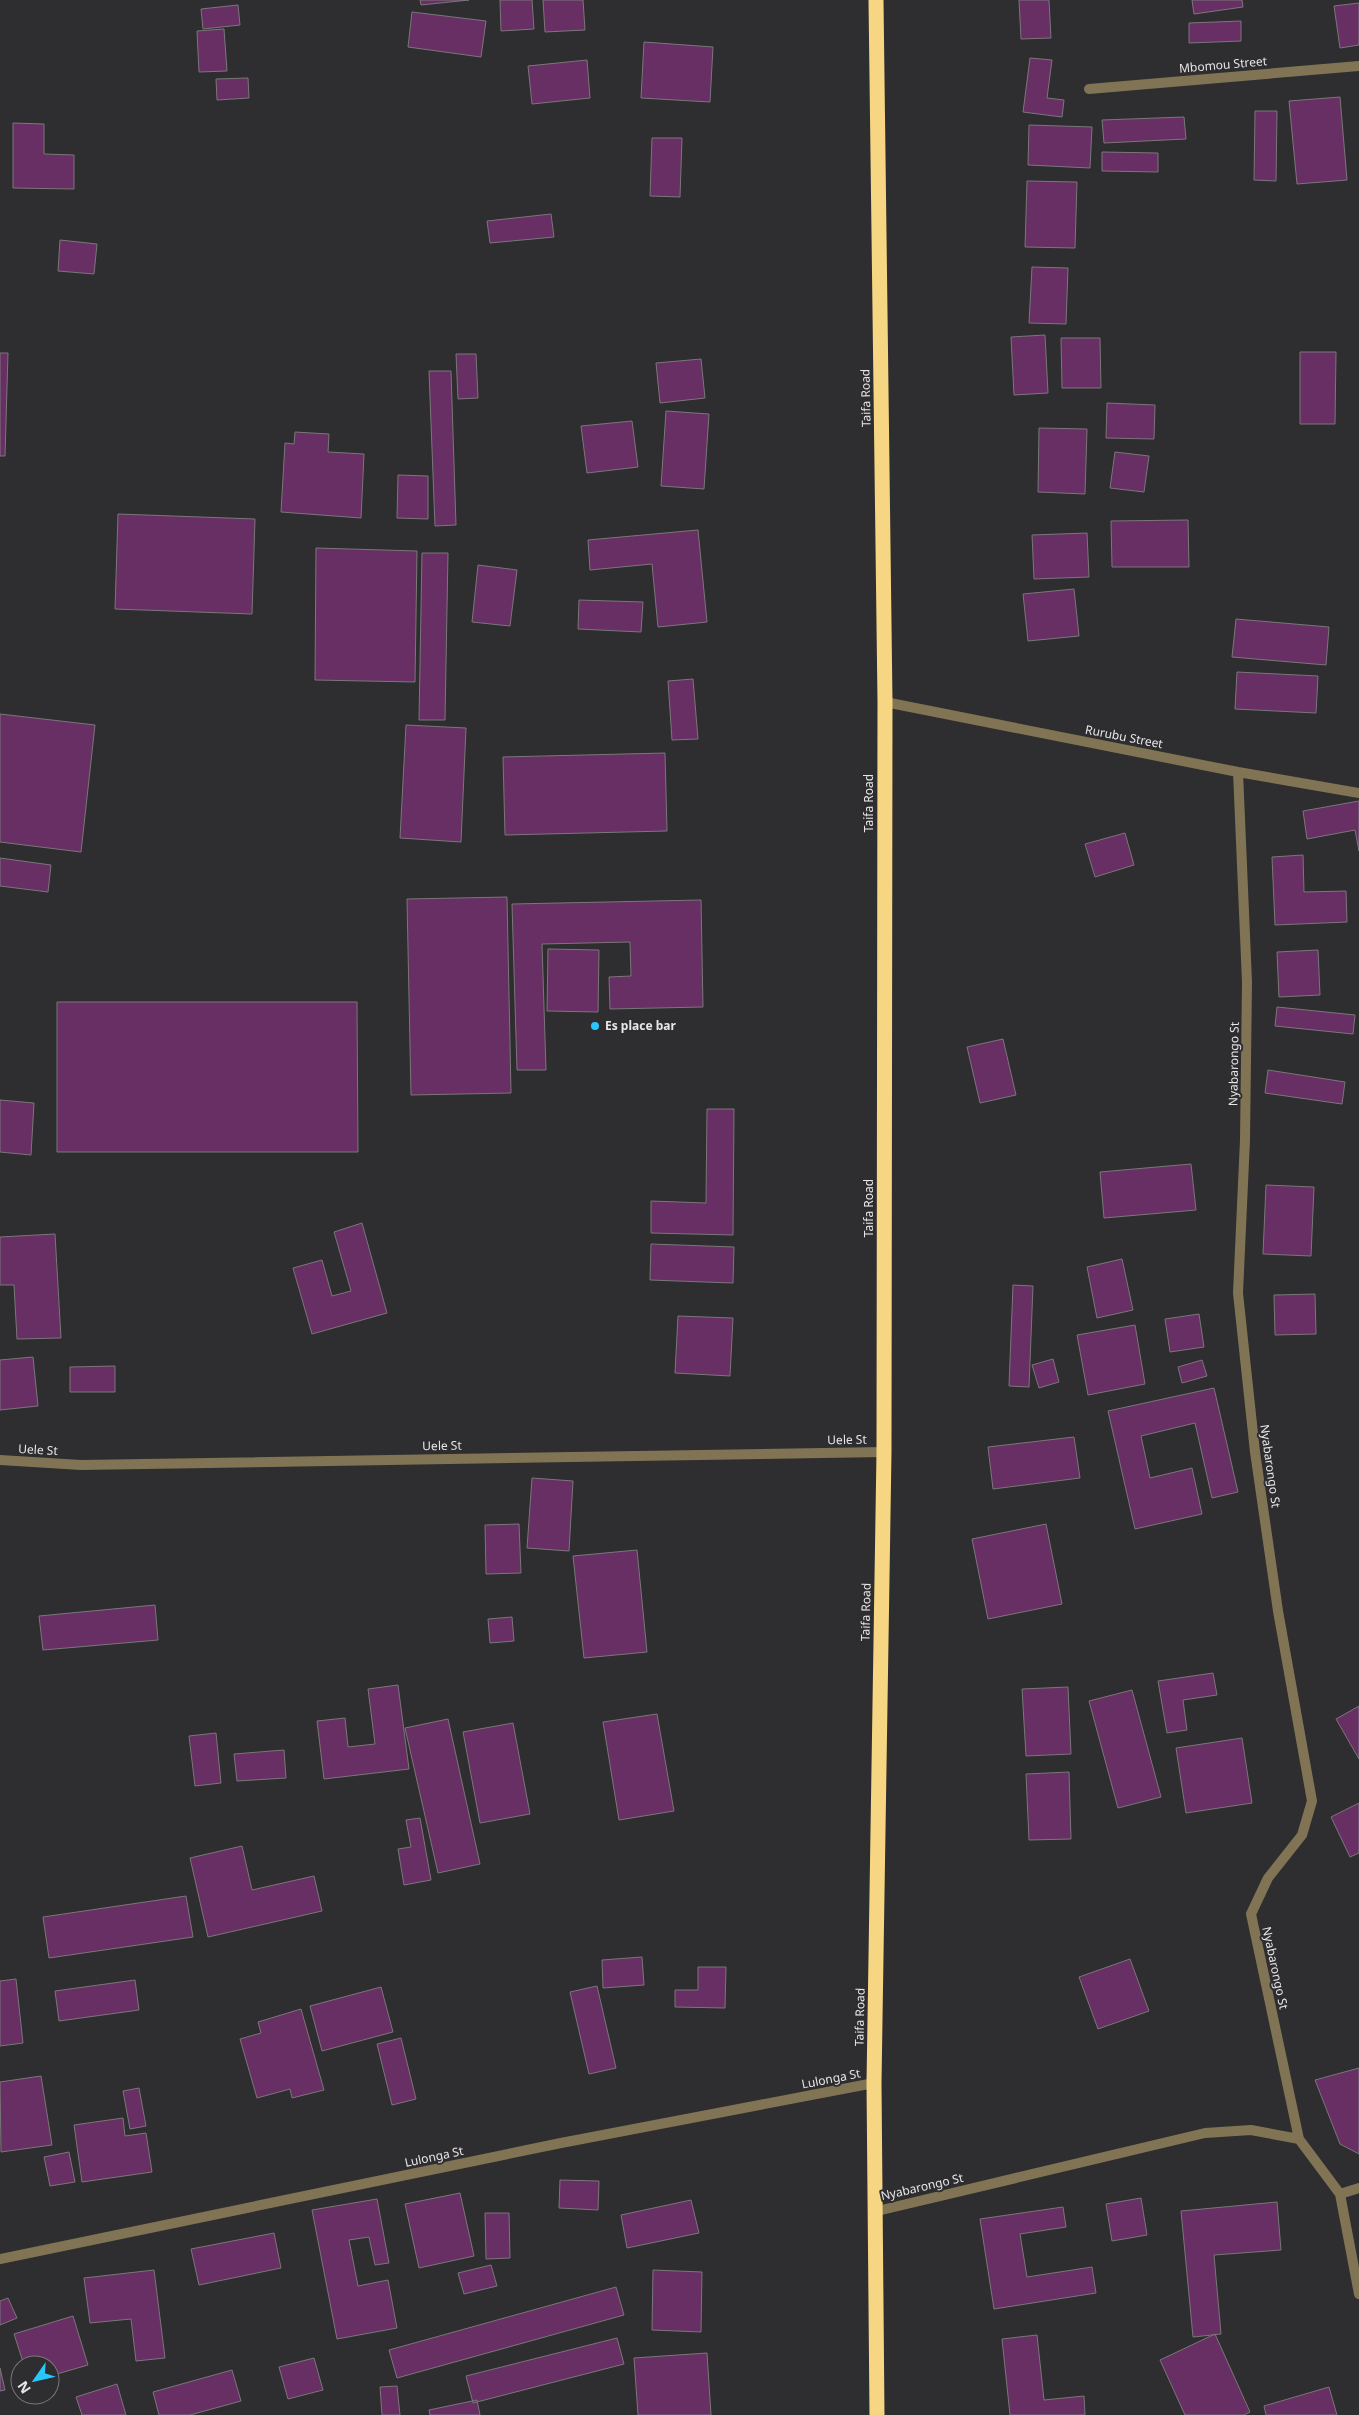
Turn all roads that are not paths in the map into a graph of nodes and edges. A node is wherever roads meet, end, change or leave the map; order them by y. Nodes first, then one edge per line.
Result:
1 (876, 0) edge
2 (1359, 66) edge
3 (1089, 89) dead end
4 (884, 702) junction
5 (1238, 772) junction
6 (1359, 793) edge
7 (884, 1452) junction
8 (0, 1460) edge
9 (874, 2083) junction
10 (1299, 2139) junction
11 (1359, 2188) edge
12 (1340, 2194) junction
13 (873, 2212) junction
14 (0, 2259) edge
15 (1359, 2294) edge
16 (877, 2415) edge

1 - 4 highway, Taifa Road
2 - 3 street, Mbomou Street
4 - 5 street, Rurubu Street
4 - 7 highway, Taifa Road
5 - 6 street, Rurubu Street
5 - 10 street, Nyabarongo St
7 - 8 street, Uele St
7 - 9 highway, Taifa Road
9 - 13 highway, Taifa Road
9 - 14 street, Lulonga St
10 - 12 street, Nyabarongo St
10 - 13 street, Nyabarongo St
11 - 12 street
12 - 15 street, Nyabarongo St
13 - 16 highway, Taifa Road

